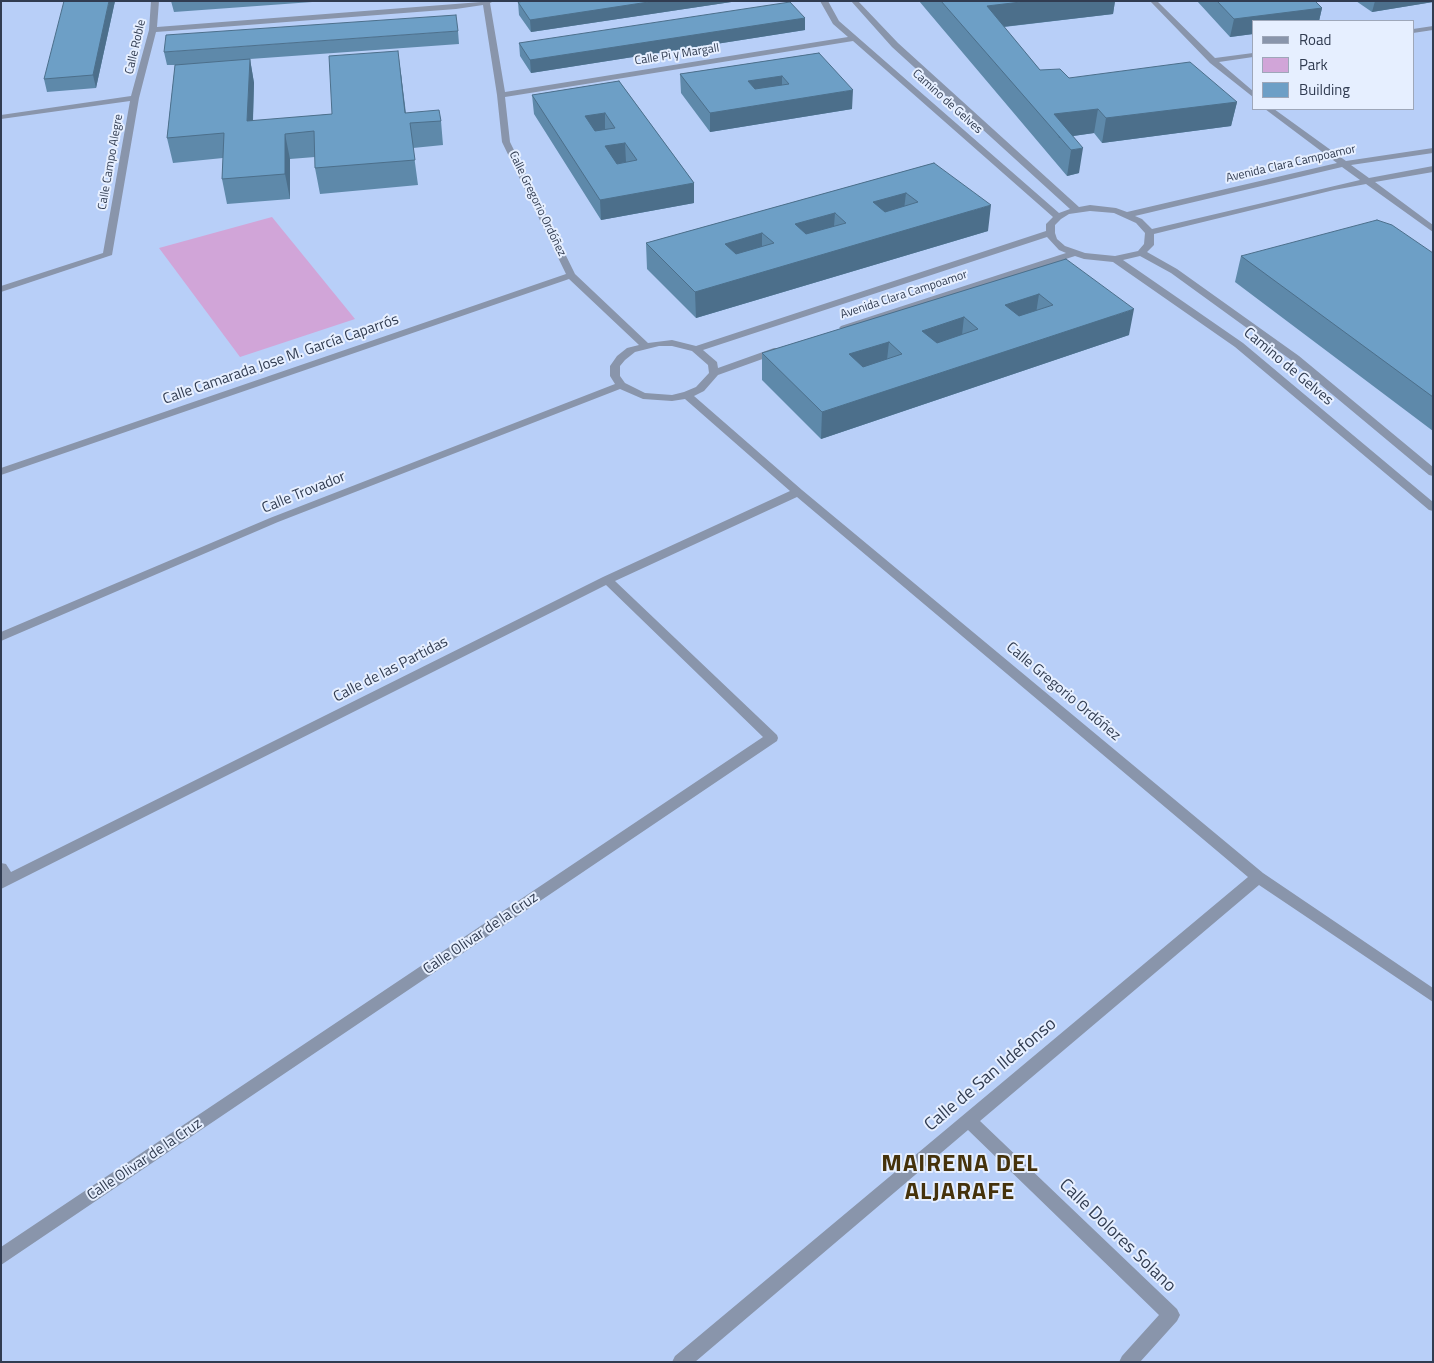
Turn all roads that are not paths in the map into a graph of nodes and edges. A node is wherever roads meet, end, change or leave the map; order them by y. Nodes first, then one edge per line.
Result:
1 (155, 1) edge
2 (824, 1) edge
3 (854, 1) edge
4 (1153, 1) edge
5 (488, 2) edge
6 (1433, 28) edge
7 (153, 30) junction
8 (1414, 31) edge
9 (856, 38) junction
10 (1252, 55) edge
11 (1213, 61) junction
12 (1252, 94) edge
13 (501, 95) junction
14 (135, 98) junction
15 (1270, 110) edge
16 (1, 117) edge
17 (1433, 150) edge
18 (1343, 164) junction
19 (1433, 169) edge
20 (1365, 181) junction
21 (1077, 210) junction
22 (1127, 215) junction
23 (1058, 217) junction
24 (1433, 229) edge
25 (1150, 232) junction
26 (1050, 233) junction
27 (1141, 253) junction
28 (1074, 254) junction
29 (1115, 259) junction
30 (571, 275) junction
31 (1, 289) edge
32 (838, 330) edge
33 (645, 345) junction
34 (791, 345) edge
35 (696, 349) junction
36 (714, 373) junction
37 (621, 385) junction
38 (687, 395) junction
39 (1, 472) edge
40 (1433, 473) edge
41 (798, 492) junction
42 (1433, 508) edge
43 (607, 580) junction
44 (1, 637) edge
45 (1, 868) edge
46 (1258, 876) junction
47 (5, 882) edge
48 (1433, 996) edge
49 (968, 1120) junction
50 (1, 1257) edge
51 (681, 1362) edge
52 (1128, 1362) edge

1 - 7 street, Calle Roble
2 - 9 street, Camino de Gelves
3 - 21 street, Camino de Gelves
4 - 11 street
5 - 7 street
5 - 13 street, Calle Gregorio Ordóñez
6 - 8 street
7 - 14 street, Calle Roble
9 - 13 street, Calle Pi y Margall
9 - 23 street, Camino de Gelves
10 - 11 street
11 - 12 street
13 - 30 street, Calle Gregorio Ordóñez
14 - 16 street, Calle Campo Alegre
14 - 31 street, Calle Campo Alegre
15 - 18 street
17 - 18 street, Avenida Clara Campoamor
18 - 20 street
18 - 22 street, Avenida Clara Campoamor
19 - 20 street
20 - 24 street
20 - 25 street
21 - 22 street
21 - 23 street
22 - 25 street
23 - 26 street
25 - 27 street
26 - 28 street
26 - 35 street, Avenida Clara Campoamor
27 - 29 street
27 - 40 street, Camino de Gelves
28 - 29 street
28 - 32 street, Avenida Clara Campoamor
29 - 42 street, Camino de Gelves
30 - 33 street, Calle Gregorio Ordóñez
30 - 39 street, Calle Camarada Jose M. García Caparrós
33 - 35 street
33 - 37 street
34 - 36 street
35 - 36 street
36 - 38 street
37 - 38 street
37 - 44 street, Calle Trovador
38 - 41 street, Calle Gregorio Ordóñez
41 - 43 street, Calle de las Partidas
41 - 46 street, Calle Gregorio Ordóñez
43 - 47 street, Calle de las Partidas
43 - 50 street, Calle Olivar de la Cruz
45 - 47 street
46 - 48 street, Calle Gregorio Ordóñez
46 - 49 street, Calle de San Ildefonso
49 - 51 street, Calle de San Ildefonso
49 - 52 street, Calle Dolores Solano

